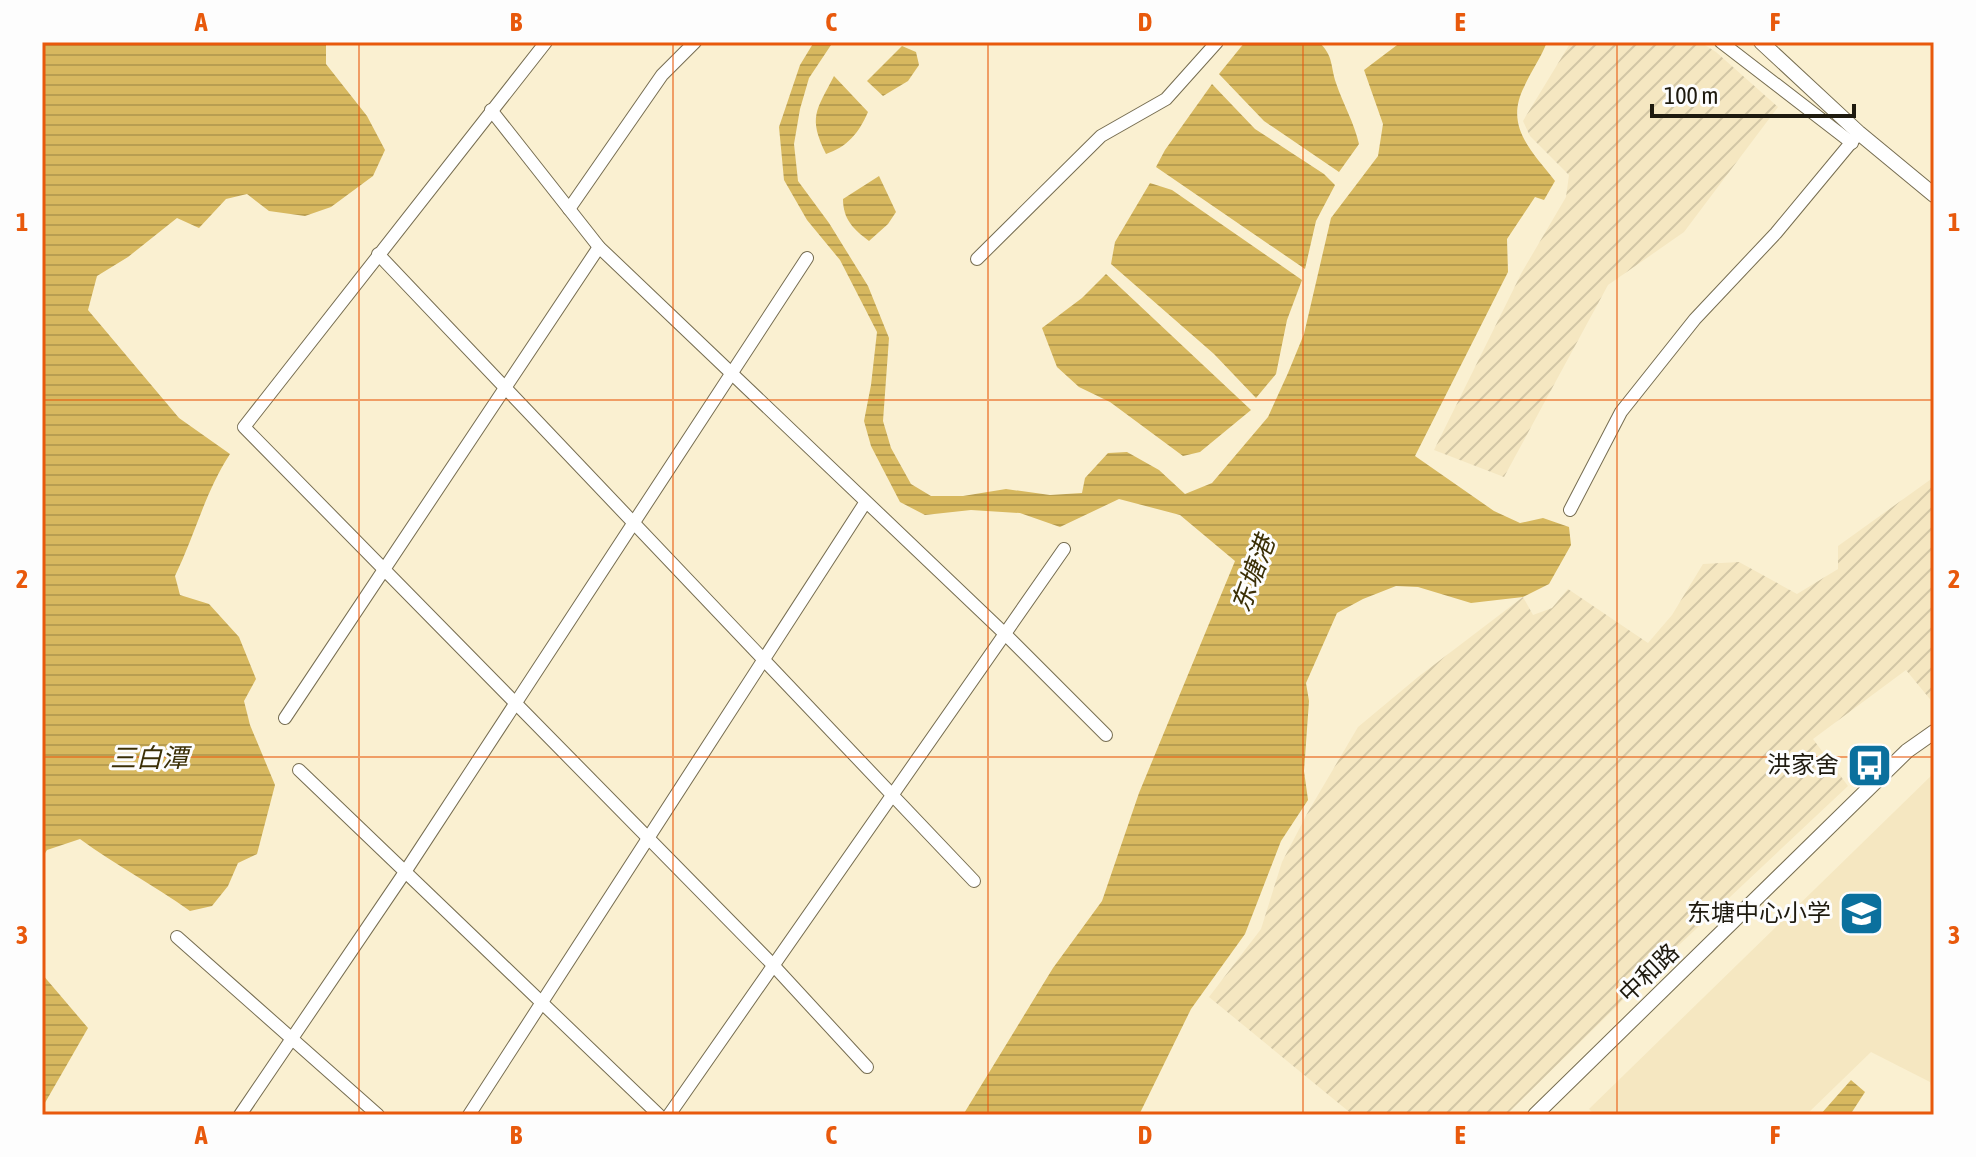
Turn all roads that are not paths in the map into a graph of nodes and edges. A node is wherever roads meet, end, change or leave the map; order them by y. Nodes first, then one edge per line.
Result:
1 (546, 42) edge
2 (695, 42) edge
3 (1217, 42) edge
4 (1721, 42) edge
5 (1761, 42) edge
6 (491, 110) junction
7 (1856, 138) junction
8 (1934, 195) edge
9 (569, 209) junction
10 (599, 247) junction
11 (378, 254) junction
12 (807, 258) dead end
13 (977, 259) dead end
14 (730, 373) junction
15 (505, 388) junction
16 (865, 503) junction
17 (1570, 510) dead end
18 (633, 523) junction
19 (1064, 549) dead end
20 (384, 570) junction
21 (1005, 634) junction
22 (763, 662) junction
23 (515, 704) junction
24 (285, 718) dead end
25 (1934, 732) edge
26 (1106, 735) dead end
27 (299, 770) dead end
28 (892, 796) junction
29 (649, 840) junction
30 (405, 872) junction
31 (974, 881) dead end
32 (177, 937) dead end
33 (773, 965) junction
34 (542, 1003) junction
35 (291, 1038) junction
36 (867, 1067) dead end
37 (240, 1115) edge
38 (378, 1115) edge
39 (469, 1115) edge
40 (659, 1115) edge
41 (669, 1115) edge
42 (1535, 1115) edge

1 - 6 street
2 - 9 street
3 - 13 street
4 - 7 street
5 - 7 street
6 - 9 street
6 - 11 street
7 - 8 street
7 - 17 street
9 - 10 street
10 - 14 street
10 - 15 street
11 - 15 street
11 - 20 street
12 - 14 street
14 - 16 street
14 - 18 street
15 - 18 street
15 - 20 street
16 - 21 street
16 - 22 street
18 - 22 street
18 - 23 street
19 - 21 street
20 - 23 street
20 - 24 street
21 - 26 street
21 - 28 street
22 - 28 street
22 - 29 street
23 - 29 street
23 - 30 street
25 - 42 street, 中和路
27 - 30 street
28 - 31 street
28 - 33 street
29 - 33 street
29 - 34 street
30 - 34 street
30 - 35 street
32 - 35 street
33 - 36 street
33 - 41 street
34 - 39 street
34 - 40 street
35 - 37 street
35 - 38 street

